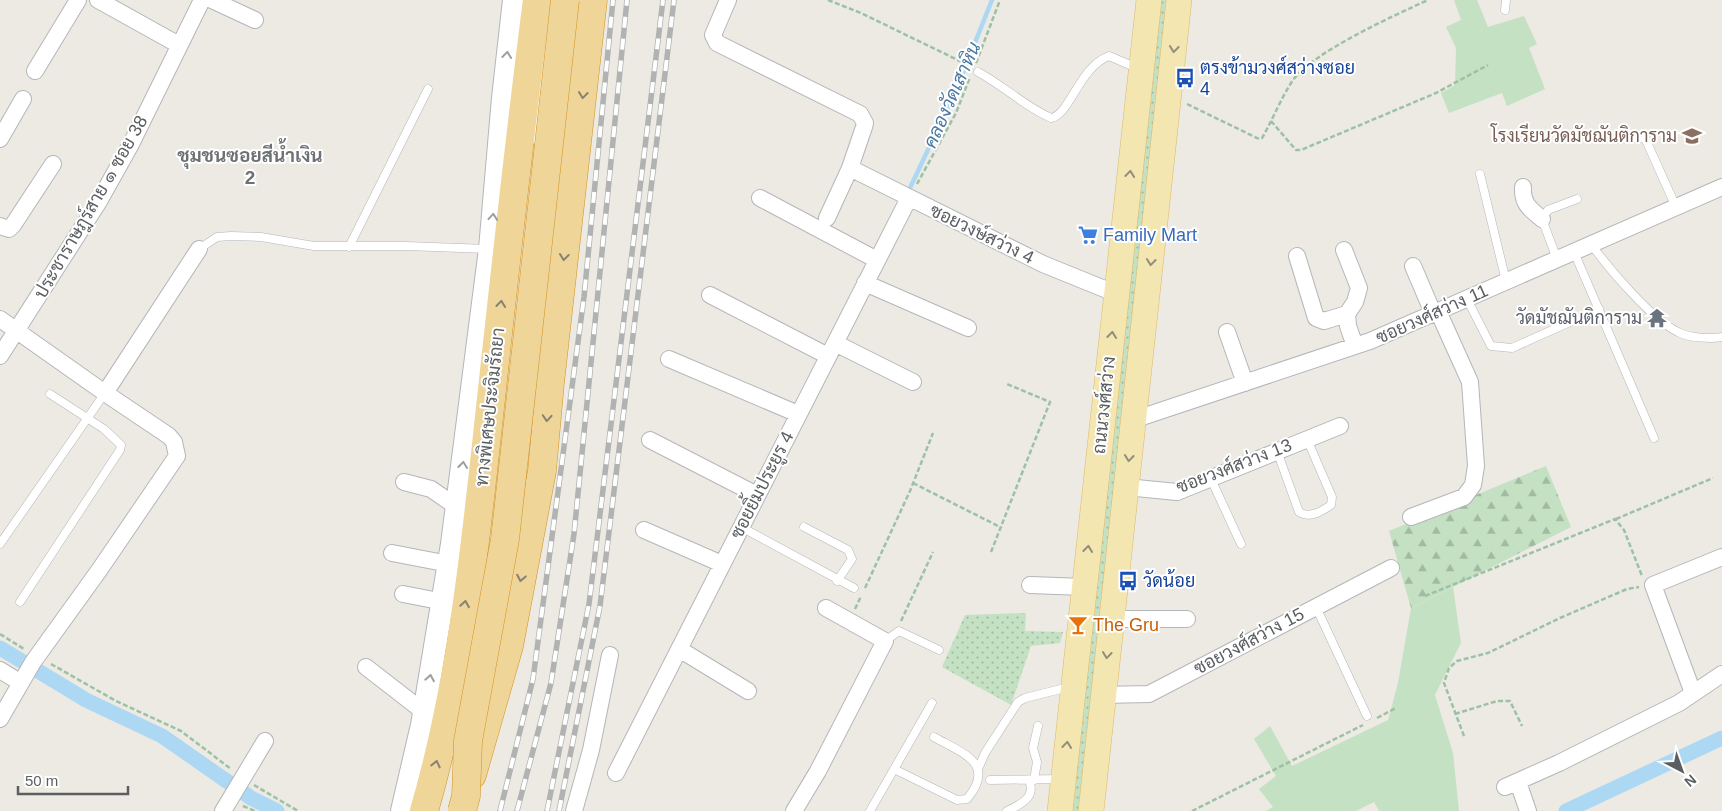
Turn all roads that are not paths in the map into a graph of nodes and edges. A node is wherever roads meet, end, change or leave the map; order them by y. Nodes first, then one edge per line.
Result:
1 (78, 0) edge
2 (98, 0) edge
3 (202, 0) edge
4 (212, 0) edge
5 (514, 0) edge
6 (537, 0) edge
7 (550, 0) edge
8 (565, 0) edge
9 (593, 0) edge
10 (728, 0) edge
11 (1149, 0) edge
12 (1179, 0) edge
13 (1506, 0) edge
14 (1505, 10) dead end
15 (255, 20) dead end
16 (180, 45) junction
17 (975, 69) road end
18 (1141, 70) junction
19 (35, 71) dead end
20 (428, 90) dead end
21 (23, 99) dead end
22 (0, 139) edge
23 (1617, 139) dead end
24 (53, 164) dead end
25 (850, 168) junction
26 (1480, 174) dead end
27 (1523, 187) dead end
28 (1722, 187) edge
29 (760, 198) dead end
30 (909, 198) junction
31 (1577, 199) dead end
32 (1676, 207) junction
33 (827, 218) dead end
34 (1542, 218) junction
35 (0, 226) edge
36 (1591, 244) junction
37 (350, 247) junction
38 (199, 249) joint
39 (490, 249) junction
40 (1344, 250) dead end
41 (1574, 252) junction
42 (1297, 256) dead end
43 (1557, 259) junction
44 (877, 260) junction
45 (1413, 266) dead end
46 (1506, 281) junction
47 (865, 283) junction
48 (1117, 294) junction
49 (710, 295) dead end
50 (1467, 299) junction
51 (1599, 309) junction
52 (1435, 312) junction
53 (1347, 314) junction
54 (0, 319) edge
55 (968, 328) dead end
56 (18, 331) junction
57 (1227, 332) dead end
58 (1722, 337) edge
59 (1355, 346) junction
60 (832, 350) junction
61 (0, 356) edge
62 (669, 359) dead end
63 (913, 382) dead end
64 (1245, 383) junction
65 (105, 393) junction
66 (50, 394) dead end
67 (798, 414) junction
68 (87, 418) junction
69 (1133, 420) junction
70 (1340, 426) dead end
71 (1654, 438) dead end
72 (1307, 439) junction
73 (650, 440) dead end
74 (1277, 451) junction
75 (1211, 479) junction
76 (404, 482) dead end
77 (1126, 487) junction
78 (757, 495) junction
79 (457, 507) junction
80 (1411, 517) dead end
81 (741, 527) junction
82 (804, 527) dead end
83 (644, 530) dead end
84 (0, 544) edge
85 (1241, 544) dead end
86 (392, 553) dead end
87 (1722, 557) edge
88 (449, 564) junction
89 (722, 564) junction
90 (1391, 568) dead end
91 (837, 581) junction
92 (1030, 584) dead end
93 (1084, 587) junction
94 (854, 588) dead end
95 (403, 594) dead end
96 (20, 602) dead end
97 (444, 602) junction
98 (1315, 606) junction
99 (826, 608) dead end
100 (1111, 618) junction
101 (1187, 620) dead end
102 (885, 641) junction
103 (679, 649) junction
104 (939, 650) dead end
105 (610, 655) dead end
106 (366, 667) dead end
107 (29, 669) junction
108 (0, 670) edge
109 (1722, 674) edge
110 (1074, 686) junction
111 (748, 691) dead end
112 (1693, 693) junction
113 (1103, 695) junction
114 (932, 702) dead end
115 (424, 712) junction
116 (1367, 716) dead end
117 (0, 719) edge
118 (1038, 726) dead end
119 (934, 737) dead end
120 (265, 740) dead end
121 (979, 767) junction
122 (894, 769) junction
123 (616, 773) dead end
124 (1063, 779) junction
125 (990, 780) dead end
126 (1031, 780) junction
127 (460, 806) edge
128 (226, 807) edge
129 (402, 811) edge
130 (424, 811) edge
131 (574, 811) edge
132 (794, 811) edge
133 (870, 811) edge
134 (1007, 811) edge
135 (1060, 811) edge
136 (1091, 811) edge
137 (1528, 811) edge

1 - 19 street
2 - 16 street
3 - 16 street, ประชาราษฎร์สาย ๑ ซอย 38
4 - 15 street
39 -> 5 main road
130 -> 6 highway, ทางพิเศษประจิมรัถยา
7 - 127 main road
8 - 127 highway, ทางพิเศษประจิมรัถยา, bridge
9 -> 127 highway, bridge
10 - 25 street
11 - 18 main road, ถนนวงศ์สว่าง
12 -> 69 main road, ถนนวงศ์สว่าง
13 - 14 lane
16 - 56 street, ประชาราษฎร์สาย ๑ ซอย 38
17 - 18 lane
48 -> 18 main road, ถนนวงศ์สว่าง
20 - 37 lane
21 - 22 street
23 - 32 lane
24 - 35 street
25 - 30 street, ซอยวงษ์สว่าง 4
25 - 33 street
26 - 46 lane
27 - 34 street
28 - 32 street, ซอยวงศ์สว่าง 11
29 - 44 street
30 - 44 street, ซอยยิ้มประยูร 4
30 - 48 street, ซอยวงษ์สว่าง 4
31 - 34 lane
32 - 36 street, ซอยวงศ์สว่าง 11
34 - 43 lane
36 - 41 street, ซอยวงศ์สว่าง 11
36 - 58 lane
37 - 38 lane
37 - 39 lane
38 - 65 street
79 -> 39 main road
40 - 53 street
41 - 43 street, ซอยวงศ์สว่าง 11
41 - 51 lane
42 - 53 street
43 - 46 street, ซอยวงศ์สว่าง 11
44 - 47 street, ซอยยิ้มประยูร 4
45 - 52 street
46 - 50 street, ซอยวงศ์สว่าง 11
47 - 55 street
47 - 60 street, ซอยยิ้มประยูร 4
93 -> 48 main road, ถนนวงศ์สว่าง
49 - 60 street
50 - 51 lane
50 - 52 street, ซอยวงศ์สว่าง 11
51 - 71 lane
52 - 59 street, ซอยวงศ์สว่าง 11
52 - 80 street
53 - 59 street
54 - 56 street
56 - 61 street, ประชาราษฎร์สาย ๑ ซอย 38
56 - 65 street
57 - 64 street
59 - 64 street, ซอยวงศ์สว่าง 11
60 - 63 street
60 - 67 street, ซอยยิ้มประยูร 4
62 - 67 street
64 - 69 street, ซอยวงศ์สว่าง 11
65 - 68 lane
65 - 107 street
66 - 68 lane
67 - 78 street, ซอยยิ้มประยูร 4
68 - 84 lane
68 - 96 lane
69 -> 77 main road, ถนนวงศ์สว่าง
70 - 72 street, ซอยวงศ์สว่าง 13
72 - 74 street, ซอยวงศ์สว่าง 13
72 - 74 lane
73 - 78 street
74 - 75 street, ซอยวงศ์สว่าง 13
75 - 77 street, ซอยวงศ์สว่าง 13
75 - 85 lane
76 - 79 street
77 - 100 main road, ถนนวงศ์สว่าง
78 - 81 street, ซอยยิ้มประยูร 4
79 - 88 main road
81 - 89 street, ซอยยิ้มประยูร 4
81 - 91 lane
82 - 91 lane
83 - 89 street
86 - 88 street
87 - 112 street
88 - 97 main road
89 - 103 street, ซอยยิ้มประยูร 4
90 - 98 street, ซอยวงศ์สว่าง 15
91 - 94 lane
92 - 93 street
93 - 110 main road, ถนนวงศ์สว่าง
95 - 97 street
115 -> 97 main road
98 - 113 street, ซอยวงศ์สว่าง 15
98 - 116 lane
99 - 102 street
100 - 101 street
100 -> 113 main road, ถนนวงศ์สว่าง
102 - 104 lane
102 - 132 street
103 - 111 street
103 - 123 street, ซอยยิ้มประยูร 4
105 - 131 street
106 - 115 street
107 - 108 street
107 - 117 street
109 - 112 street
110 - 121 lane
124 -> 110 main road, ถนนวงศ์สว่าง
112 - 137 street
113 - 136 main road, ถนนวงศ์สว่าง
114 - 122 lane
115 - 129 main road
118 - 126 lane
119 - 121 lane
120 - 128 street
121 - 122 lane
122 - 133 lane
124 - 126 lane
124 - 135 main road, ถนนวงศ์สว่าง
125 - 126 lane
126 - 134 lane

